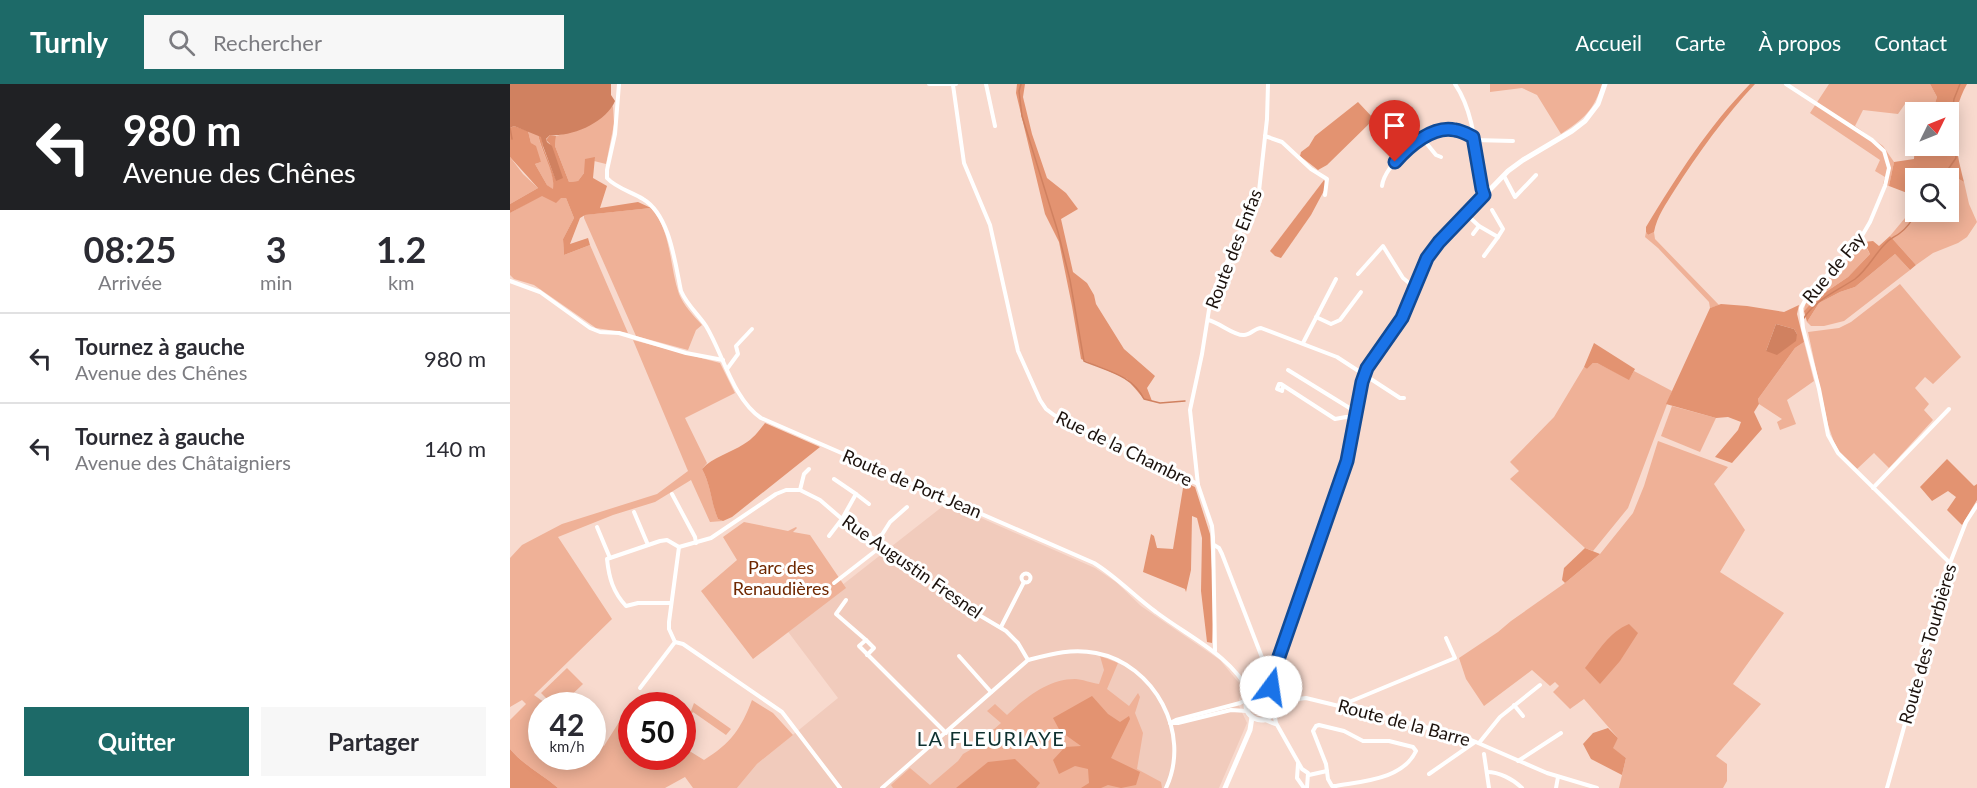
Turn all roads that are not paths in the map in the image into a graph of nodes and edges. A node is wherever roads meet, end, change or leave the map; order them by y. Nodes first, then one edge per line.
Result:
1 (620, 84) edge
2 (929, 84) edge
3 (955, 84) edge
4 (986, 84) edge
5 (1268, 84) edge
6 (1455, 84) edge
7 (1605, 84) edge
8 (1786, 84) edge
9 (995, 126) dead end
10 (1265, 136) junction
11 (1423, 139) junction
12 (1473, 139) junction
13 (1513, 141) dead end
14 (1441, 157) dead end
15 (1506, 173) junction
16 (1536, 175) dead end
17 (1382, 186) dead end
18 (1325, 195) dead end
19 (1484, 195) junction
20 (1492, 210) dead end
21 (1467, 214) junction
22 (1479, 226) junction
23 (1473, 234) dead end
24 (1498, 237) junction
25 (1484, 256) dead end
26 (1358, 274) dead end
27 (1336, 279) dead end
28 (511, 283) edge
29 (1414, 287) junction
30 (1361, 292) dead end
31 (1316, 317) junction
32 (1208, 320) junction
33 (752, 329) dead end
34 (1303, 343) junction
35 (723, 360) junction
36 (727, 369) junction
37 (1288, 370) dead end
38 (1364, 375) junction
39 (1284, 386) dead end
40 (1404, 398) dead end
41 (1949, 409) dead end
42 (1356, 415) junction
43 (809, 469) dead end
44 (834, 479) dead end
45 (1198, 484) junction
46 (1873, 488) junction
47 (800, 490) junction
48 (672, 494) dead end
49 (856, 494) junction
50 (869, 504) dead end
51 (1977, 504) edge
52 (907, 507) dead end
53 (634, 512) dead end
54 (842, 519) junction
55 (597, 527) dead end
56 (829, 536) dead end
57 (878, 541) junction
58 (696, 543) junction
59 (883, 544) junction
60 (648, 545) junction
61 (1214, 546) junction
62 (679, 547) junction
63 (610, 558) junction
64 (1950, 563) junction
65 (1024, 582) dead end
66 (834, 583) dead end
67 (846, 600) dead end
68 (671, 603) junction
69 (1001, 627) junction
70 (1446, 638) dead end
71 (866, 640) junction
72 (675, 642) junction
73 (1215, 651) junction
74 (867, 655) junction
75 (959, 656) dead end
76 (1028, 660) junction
77 (1263, 660) dead end
78 (1273, 674) junction
79 (1540, 684) dead end
80 (640, 688) dead end
81 (1261, 690) junction
82 (991, 693) junction
83 (1272, 695) junction
84 (1250, 696) junction
85 (1275, 702) junction
86 (1514, 705) junction
87 (1342, 707) junction
88 (1247, 711) junction
89 (1274, 712) junction
90 (1523, 716) dead end
91 (1252, 717) junction
92 (1262, 720) junction
93 (1170, 723) junction
94 (1279, 728) junction
95 (1250, 730) junction
96 (946, 733) junction
97 (1561, 733) dead end
98 (1477, 743) junction
99 (1484, 754) dead end
100 (1517, 761) junction
101 (1301, 771) junction
102 (1327, 771) junction
103 (1487, 772) junction
104 (1429, 774) dead end
105 (1309, 775) junction
106 (1558, 777) junction
107 (1307, 781) junction
108 (1301, 783) junction
109 (840, 788) edge
110 (882, 788) edge
111 (1166, 788) edge
112 (1225, 788) edge
113 (1305, 788) edge
114 (1489, 788) edge
115 (1522, 788) edge
116 (1556, 788) edge
117 (1597, 788) edge
118 (1887, 788) edge

1 - 35 street, Route de Port Jean
2 - 3 street
3 - 45 street, Rue de la Chambre
4 - 9 street
5 - 10 street, Route des Enfas
6 - 12 street
7 - 15 main road
8 - 46 street, Rue de Fay
10 - 18 street
10 - 32 street, Route des Enfas
11 - 12 street
11 - 14 street
11 - 17 street
12 - 13 street
12 - 19 street
15 - 16 street
15 - 19 main road
19 - 21 main road
20 - 24 street
21 - 22 street
21 - 29 main road
22 - 23 street
22 - 24 street
24 - 25 street
26 - 29 street
27 - 31 street
28 - 35 street
29 - 38 main road
30 - 31 street
31 - 34 street
32 - 34 street
32 - 45 street, Route des Enfas
33 - 36 street
34 - 38 street
35 - 36 street, Route de Port Jean
36 - 73 street, Route de Port Jean
37 - 42 street
38 - 40 street
38 - 42 main road
39 - 42 street
41 - 46 street
42 - 78 main road
43 - 47 street
44 - 49 street
45 - 61 street, Rue de la Chambre
46 - 64 street
47 - 54 street, Rue Augustin Fresnel
47 - 58 street
48 - 58 street
49 - 50 street
49 - 54 street
51 - 64 street, Route des Tourbières
52 - 57 street
53 - 60 street
54 - 56 street
54 - 57 street, Rue Augustin Fresnel
55 - 63 street
57 - 59 street, Rue Augustin Fresnel
58 - 62 street
59 - 66 street
59 - 69 street, Rue Augustin Fresnel
60 - 62 street
60 - 63 street
61 - 73 street, Rue de la Chambre
61 - 77 street
62 - 68 street
63 - 68 street
64 - 118 street, Route des Tourbières
65 - 69 street
67 - 71 street
68 - 72 street
69 - 76 street, Rue Augustin Fresnel
70 - 87 street
71 - 74 street
71 - 74 street
72 - 80 street
72 - 109 street
73 - 84 street, Route de Port Jean
74 - 96 street
75 - 82 street
76 - 82 street
76 - 93 street
78 - 81 main road
78 - 83 main road
79 - 86 street
81 - 83 main road
81 - 84 main road
82 - 96 street
83 - 85 main road
84 - 88 main road
84 - 93 street
85 - 87 street, Route de la Barre
85 - 89 main road
86 - 90 street
86 - 98 street
87 - 98 street, Route de la Barre
88 - 91 main road
88 - 93 street
89 - 92 main road
89 - 94 street
91 - 92 main road
91 - 95 main road
92 - 94 street
92 - 95 main road
93 - 111 street
94 - 101 street
95 - 112 main road
96 - 110 street
97 - 100 street
98 - 100 street, Route de la Barre
98 - 104 street
99 - 103 street
100 - 106 street, Route de la Barre
101 - 105 street
101 - 108 street
102 - 102 street
102 - 105 street
103 - 114 street
103 - 115 street
105 - 107 street
106 - 116 street
106 - 117 street, Route de la Barre
107 - 108 street
107 - 113 street
108 - 113 street

